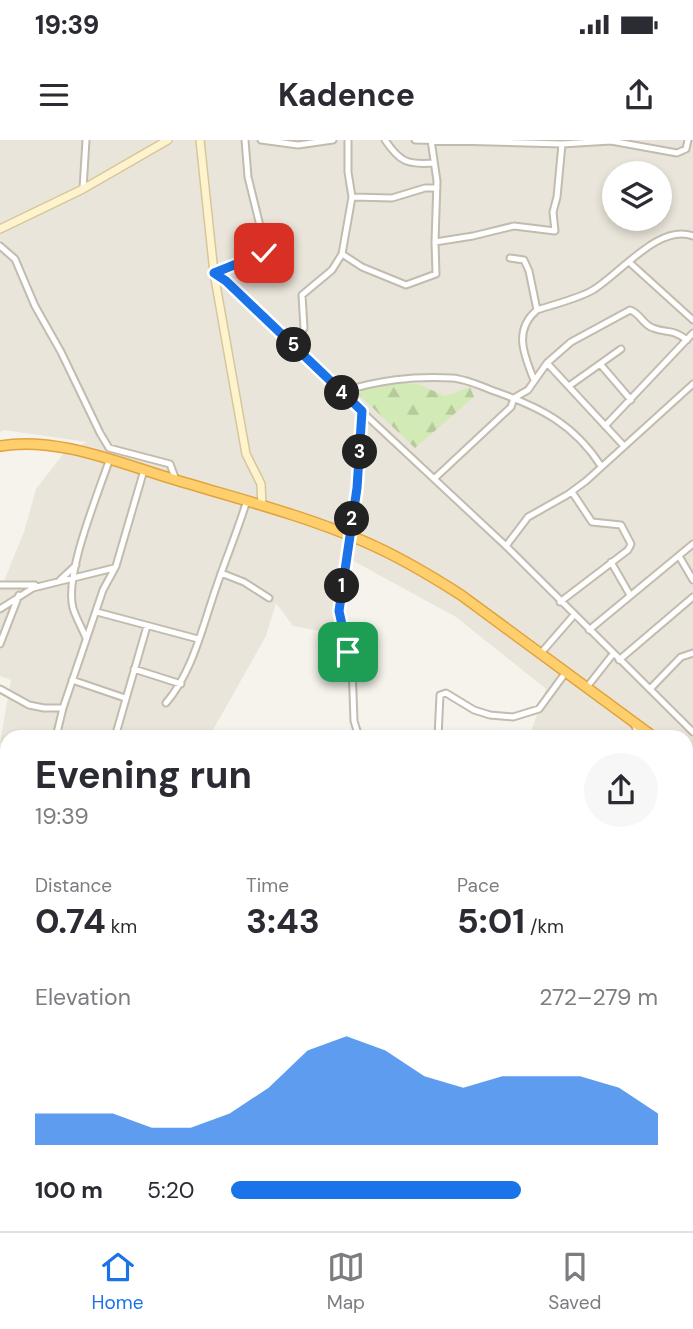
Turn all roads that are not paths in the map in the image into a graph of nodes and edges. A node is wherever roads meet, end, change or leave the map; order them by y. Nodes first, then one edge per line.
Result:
1 (86, 140) edge
2 (168, 140) edge
3 (200, 140) edge
4 (245, 140) edge
5 (261, 140) edge
6 (333, 140) edge
7 (348, 140) edge
8 (384, 140) edge
9 (415, 140) edge
10 (688, 140) edge
11 (431, 141) edge
12 (476, 141) edge
13 (607, 141) edge
14 (283, 142) edge
15 (562, 144) junction
16 (434, 163) junction
17 (437, 188) junction
18 (83, 189) junction
19 (352, 197) junction
20 (0, 229) edge
21 (693, 236) edge
22 (435, 242) junction
23 (0, 246) edge
24 (342, 254) junction
25 (510, 258) dead end
26 (349, 260) junction
27 (629, 262) junction
28 (337, 263) junction
29 (214, 273) junction
30 (537, 310) junction
31 (693, 320) edge
32 (693, 333) edge
33 (687, 340) junction
34 (294, 344) junction
35 (621, 349) dead end
36 (547, 363) junction
37 (601, 365) junction
38 (534, 380) junction
39 (693, 384) edge
40 (569, 386) junction
41 (341, 392) junction
42 (514, 398) junction
43 (631, 400) junction
44 (362, 411) junction
45 (605, 426) junction
46 (623, 445) junction
47 (0, 446) edge
48 (109, 461) junction
49 (601, 466) junction
50 (144, 470) junction
51 (435, 478) junction
52 (176, 480) junction
53 (572, 492) junction
54 (247, 500) junction
55 (262, 506) junction
56 (349, 536) junction
57 (693, 544) edge
58 (506, 546) junction
59 (679, 556) junction
60 (611, 562) junction
61 (76, 565) junction
62 (116, 566) junction
63 (221, 573) junction
64 (73, 577) junction
65 (693, 580) edge
66 (57, 582) junction
67 (0, 585) edge
68 (44, 586) junction
69 (19, 595) junction
70 (630, 596) junction
71 (693, 597) edge
72 (269, 598) dead end
73 (560, 602) junction
74 (0, 609) edge
75 (97, 612) junction
76 (574, 615) junction
77 (148, 626) junction
78 (589, 630) junction
79 (86, 638) junction
80 (198, 639) junction
81 (0, 645) edge
82 (541, 653) junction
83 (693, 653) edge
84 (613, 654) junction
85 (620, 660) junction
86 (134, 669) junction
87 (566, 672) junction
88 (72, 680) junction
89 (181, 684) junction
90 (587, 687) junction
91 (0, 689) edge
92 (650, 690) junction
93 (125, 698) junction
94 (166, 703) dead end
95 (63, 708) junction
96 (633, 722) junction
97 (58, 730) edge
98 (117, 730) edge
99 (357, 730) edge
100 (438, 730) edge
101 (637, 730) edge
102 (644, 730) edge
103 (690, 730) edge

1 - 18 street
2 - 18 street
3 - 29 street
4 - 29 street
5 - 14 street
6 - 14 street
7 - 19 street
8 - 16 street
9 - 11 street
10 - 13 street
11 - 12 street
11 - 16 street
12 - 15 street
13 - 15 street
15 - 22 street
16 - 17 street
17 - 19 street
17 - 22 street
18 - 20 street
19 - 24 street
21 - 27 street
22 - 26 street
23 - 52 street
24 - 26 street
24 - 28 street
25 - 30 street
26 - 28 street
27 - 30 street
27 - 31 street
28 - 34 street
29 - 34 street
29 - 55 street
30 - 38 street
32 - 33 street
33 - 36 street
33 - 43 street
34 - 41 street
35 - 37 street
36 - 38 street
36 - 40 street
37 - 40 street
37 - 43 street
38 - 42 street
39 - 46 street
40 - 45 street
41 - 42 street
41 - 44 street
42 - 49 street
42 - 51 street
43 - 45 street
44 - 51 street
44 - 56 street
45 - 46 street
46 - 49 street
47 - 48 highway
48 - 50 highway
48 - 61 street
49 - 53 street
50 - 52 highway
50 - 62 street
51 - 58 street
52 - 54 highway
53 - 58 street
53 - 60 street
54 - 55 highway
54 - 63 street
55 - 56 highway
56 - 82 highway
56 - 99 street
57 - 59 street
58 - 73 street
59 - 65 street
59 - 70 street
60 - 70 street
60 - 73 street
61 - 64 street
61 - 66 street
62 - 64 street
62 - 75 street
63 - 72 street
63 - 80 street
64 - 66 street
64 - 79 street
66 - 68 street
67 - 68 street
68 - 69 street
69 - 74 street
69 - 81 street
70 - 78 street
71 - 85 street
73 - 76 street
75 - 77 street
75 - 79 street
76 - 78 street
76 - 82 street
77 - 80 street
77 - 86 street
78 - 84 street
79 - 88 street
80 - 89 street
82 - 87 highway
83 - 92 street
84 - 85 street
84 - 90 street
85 - 92 street
86 - 89 street
86 - 93 street
87 - 90 highway
87 - 100 street
88 - 93 street
88 - 95 street
89 - 94 street
90 - 96 highway
91 - 95 street
92 - 103 street
93 - 98 street
95 - 97 street
96 - 101 street
96 - 102 highway

